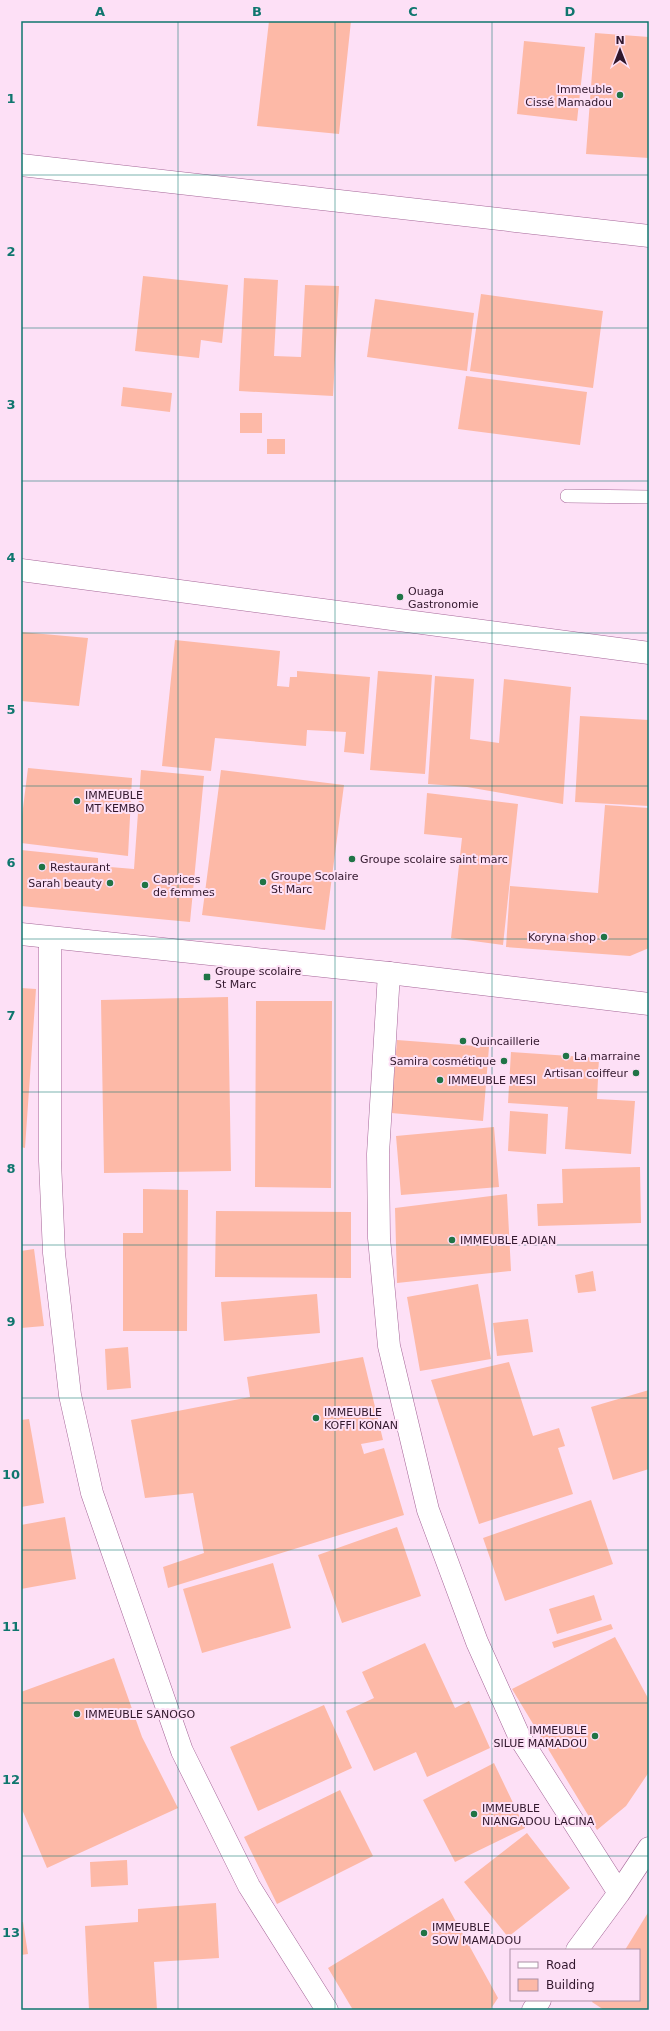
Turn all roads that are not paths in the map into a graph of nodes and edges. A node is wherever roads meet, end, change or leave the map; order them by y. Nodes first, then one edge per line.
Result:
1 (21, 165) edge
2 (649, 236) edge
3 (567, 496) dead end
4 (649, 497) edge
5 (21, 570) edge
6 (649, 653) edge
7 (21, 934) edge
8 (50, 938) junction
9 (389, 973) junction
10 (649, 1004) edge
11 (649, 1848) edge
12 (619, 1893) junction
13 (578, 1949) edge
14 (539, 2001) edge
15 (327, 2010) edge
16 (533, 2010) edge

1 - 2 street
3 - 4 lane
5 - 6 street
7 - 8 street
8 - 9 street
8 - 15 street
9 - 10 street
9 - 12 street
11 - 12 street
12 - 13 street
14 - 16 street

